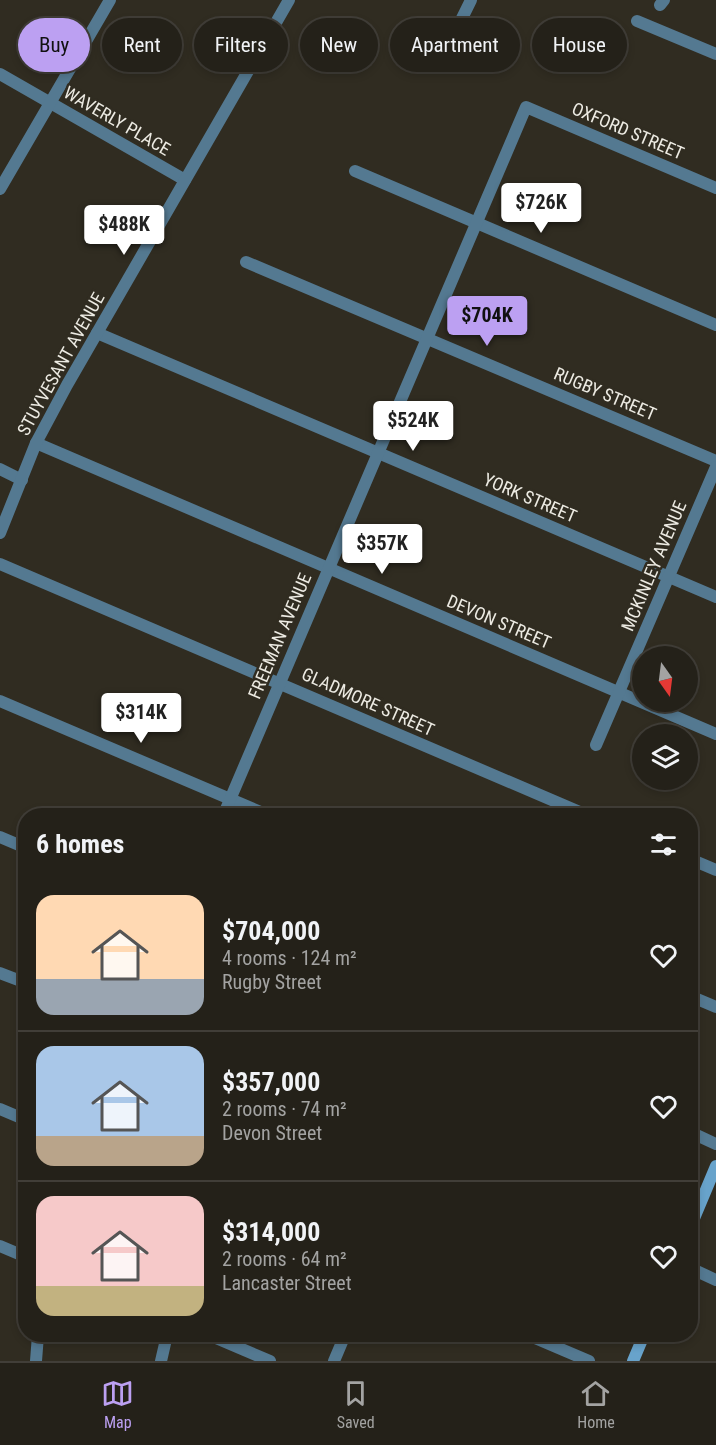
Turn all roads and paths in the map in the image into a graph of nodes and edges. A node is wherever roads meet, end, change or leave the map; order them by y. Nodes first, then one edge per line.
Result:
1 (110, 0) edge
2 (289, 0) edge
3 (471, 0) edge
4 (462, 18) edge
5 (637, 21) dead end
6 (716, 54) edge
7 (0, 74) edge
8 (50, 103) junction
9 (526, 107) joint
10 (355, 171) dead end
11 (185, 180) junction
12 (716, 188) edge
13 (0, 189) edge
14 (477, 222) junction
15 (246, 262) dead end
16 (716, 325) edge
17 (97, 333) junction
18 (428, 337) junction
19 (36, 443) junction
20 (378, 453) junction
21 (716, 461) edge
22 (716, 467) edge
23 (0, 469) edge
24 (22, 480) junction
25 (0, 532) edge
26 (0, 564) edge
27 (329, 569) junction
28 (669, 577) junction
29 (716, 597) edge
30 (279, 683) junction
31 (619, 693) junction
32 (0, 700) edge
33 (716, 734) edge
34 (596, 745) dead end
35 (230, 799) junction
36 (226, 808) edge
37 (251, 808) edge
38 (571, 808) edge
39 (0, 837) edge
40 (18, 845) edge
41 (698, 862) edge
42 (716, 870) edge
43 (0, 972) edge
44 (18, 980) edge
45 (698, 999) edge
46 (716, 1007) edge
47 (0, 1110) edge
48 (18, 1117) edge
49 (698, 1136) edge
50 (716, 1144) edge
51 (716, 1166) edge
52 (698, 1209) edge
53 (0, 1246) edge
54 (18, 1254) edge
55 (698, 1272) edge
56 (716, 1280) edge
57 (37, 1342) edge
58 (165, 1342) edge
59 (225, 1342) edge
60 (342, 1342) edge
61 (544, 1342) edge
62 (641, 1342) edge
63 (36, 1361) edge
64 (161, 1361) edge
65 (270, 1361) edge
66 (334, 1361) edge
67 (589, 1361) edge
68 (633, 1361) edge

1 - 8 street
2 - 11 street, STUYVESANT AVENUE
3 - 4 street
5 - 6 street
7 - 8 street, WAVERLY PLACE
8 - 11 street, WAVERLY PLACE
8 - 13 street
9 - 12 street, OXFORD STREET
9 - 14 street, FREEMAN AVENUE
10 - 14 street
11 - 17 street, STUYVESANT AVENUE
14 - 16 street
14 - 18 street, FREEMAN AVENUE
15 - 18 street, RUGBY STREET
17 - 19 street, STUYVESANT AVENUE
17 - 20 street, YORK STREET
18 - 20 street, FREEMAN AVENUE
18 - 21 street, RUGBY STREET
19 - 24 street, STUYVESANT AVENUE
19 - 27 street, DEVON STREET
20 - 27 street, FREEMAN AVENUE
20 - 28 street, YORK STREET
22 - 28 street, MCKINLEY AVENUE
23 - 24 street
24 - 25 street, STUYVESANT AVENUE
26 - 30 street, GLADMORE STREET
27 - 30 street, FREEMAN AVENUE
27 - 31 street, DEVON STREET
28 - 29 street, YORK STREET
28 - 31 street, MCKINLEY AVENUE
30 - 35 street, FREEMAN AVENUE
30 - 38 street, GLADMORE STREET
31 - 33 street, DEVON STREET
31 - 34 street, MCKINLEY AVENUE
32 - 35 street
35 - 36 street, FREEMAN AVENUE
35 - 37 street
39 - 40 street
41 - 42 street
43 - 44 street
45 - 46 street
47 - 48 street
49 - 50 street
51 - 52 street
53 - 54 street
55 - 56 street
57 - 63 street
58 - 64 street
59 - 65 street
60 - 66 street
61 - 67 street
62 - 68 street

